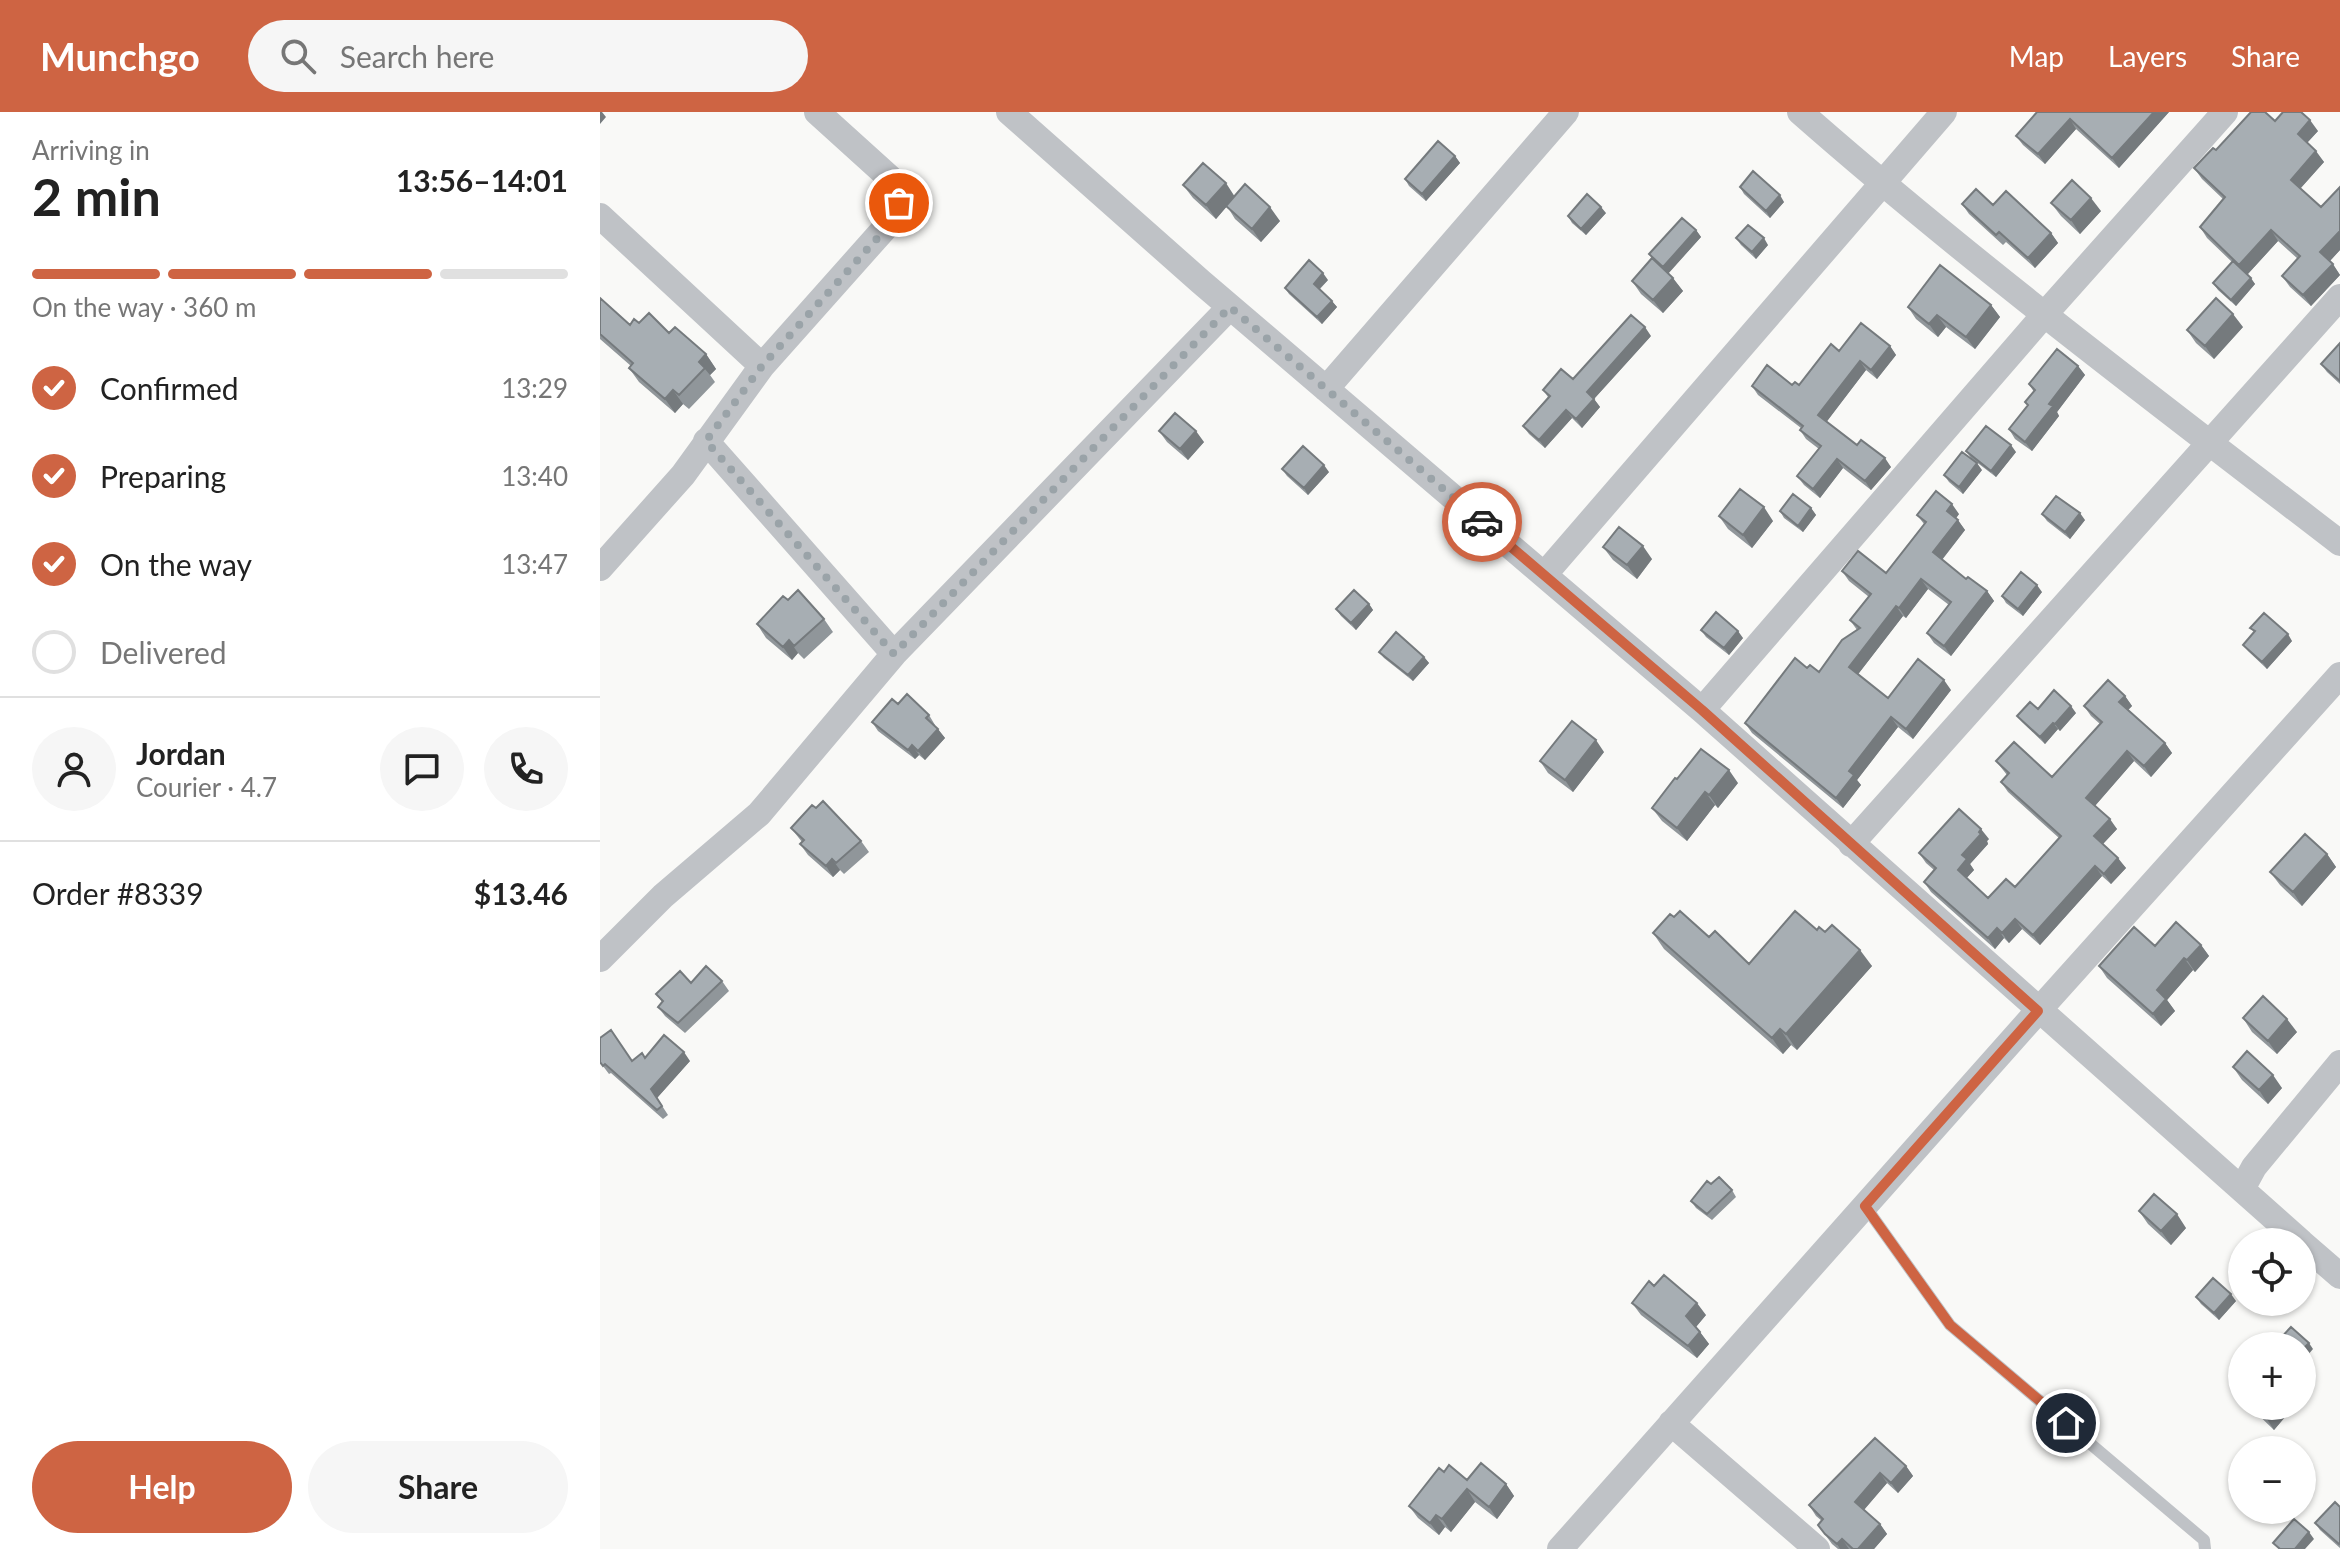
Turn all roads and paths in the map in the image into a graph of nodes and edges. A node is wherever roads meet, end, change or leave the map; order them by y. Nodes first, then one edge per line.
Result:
1 (817, 112) edge
2 (1009, 112) edge
3 (1566, 112) edge
4 (1800, 112) edge
5 (1944, 112) edge
6 (2225, 112) edge
7 (1882, 184) junction
8 (600, 216) edge
9 (2340, 297) edge
10 (1230, 307) junction
11 (2044, 315) junction
12 (762, 366) junction
13 (1326, 389) junction
14 (706, 441) junction
15 (2210, 443) junction
16 (2340, 543) edge
17 (600, 568) edge
18 (1544, 575) junction
19 (894, 654) junction
20 (2340, 675) edge
21 (1702, 710) junction
22 (1851, 844) junction
23 (600, 959) edge
24 (2038, 1011) junction
25 (2340, 1063) edge
26 (2242, 1189) junction
27 (1865, 1206) junction
28 (2286, 1228) edge
29 (2316, 1255) edge
30 (2340, 1276) edge
31 (1671, 1423) junction
32 (1560, 1549) edge
33 (1817, 1549) edge
34 (2205, 1549) edge

1 - 12 street
2 - 10 street
3 - 13 street
4 - 7 street
5 - 7 street
6 - 11 street
7 - 11 street
7 - 18 street
8 - 12 street
9 - 15 street
10 - 13 street
10 - 19 street
11 - 15 street
11 - 21 street
12 - 14 street
13 - 18 street
14 - 17 street
14 - 19 street
15 - 16 street
15 - 22 street
18 - 21 street
19 - 23 street
20 - 24 street
21 - 22 street
22 - 24 street
24 - 26 street
24 - 27 street
25 - 26 street
26 - 28 street
27 - 31 street
27 - 34 lane
29 - 30 street
31 - 32 street
31 - 33 street

